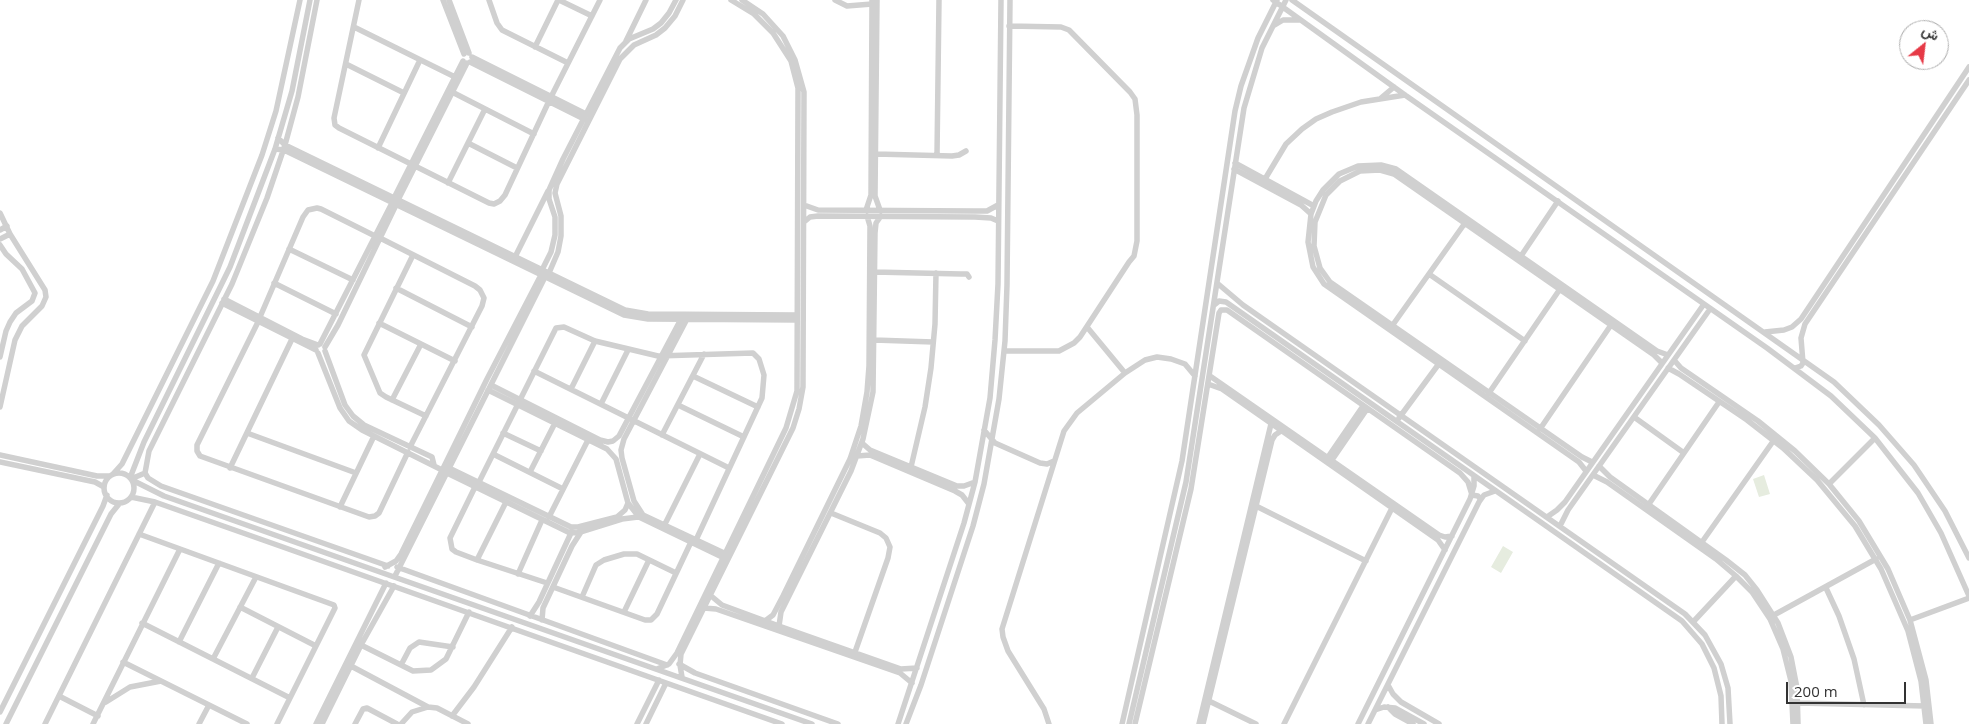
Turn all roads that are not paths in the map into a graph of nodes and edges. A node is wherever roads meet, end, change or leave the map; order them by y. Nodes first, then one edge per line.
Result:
1 (300, 0) edge
2 (310, 0) edge
3 (317, 0) edge
4 (359, 0) edge
5 (443, 0) edge
6 (449, 0) edge
7 (489, 0) edge
8 (558, 0) edge
9 (600, 0) edge
10 (646, 0) edge
11 (676, 0) edge
12 (683, 0) edge
13 (731, 0) edge
14 (742, 0) edge
15 (836, 0) edge
16 (938, 0) edge
17 (1001, 0) edge
18 (1010, 0) edge
19 (1286, 0) edge
20 (1292, 0) edge
21 (874, 1) edge
22 (1275, 1) edge
23 (1282, 6) junction
24 (592, 16) junction
25 (1303, 22) junction
26 (1009, 26) junction
27 (354, 27) junction
28 (1271, 27) junction
29 (1341, 33) junction
30 (626, 41) junction
31 (1333, 43) junction
32 (535, 46) junction
33 (1000, 54) junction
34 (1009, 54) junction
35 (468, 58) junction
36 (420, 60) junction
37 (568, 63) junction
38 (346, 64) junction
39 (1969, 67) edge
40 (1963, 76) junction
41 (455, 78) junction
42 (1969, 80) edge
43 (1394, 87) junction
44 (452, 92) junction
45 (600, 92) junction
46 (404, 93) junction
47 (1405, 95) junction
48 (1380, 98) junction
49 (550, 99) junction
50 (485, 109) junction
51 (585, 116) junction
52 (802, 126) junction
53 (534, 134) junction
54 (278, 138) junction
55 (468, 143) junction
56 (284, 148) junction
57 (378, 148) junction
58 (275, 149) junction
59 (966, 151) dead end
60 (876, 154) junction
61 (937, 155) junction
62 (566, 160) junction
63 (413, 165) junction
64 (1235, 166) junction
65 (517, 168) junction
66 (1353, 170) junction
67 (1265, 179) junction
68 (448, 182) junction
69 (550, 187) junction
70 (873, 192) junction
71 (1300, 201) junction
72 (1558, 201) junction
73 (395, 202) junction
74 (998, 205) junction
75 (804, 206) junction
76 (1314, 206) junction
77 (0, 213) edge
78 (818, 213) junction
79 (867, 213) junction
80 (880, 213) junction
81 (975, 214) junction
82 (1311, 214) junction
83 (998, 221) junction
84 (804, 222) junction
85 (1465, 223) junction
86 (7, 226) junction
87 (0, 230) edge
88 (872, 233) junction
89 (10, 234) junction
90 (378, 237) junction
91 (0, 239) edge
92 (1634, 239) junction
93 (0, 246) edge
94 (289, 249) junction
95 (1626, 249) junction
96 (1649, 250) junction
97 (998, 253) junction
98 (1007, 253) junction
99 (413, 255) junction
100 (1521, 256) junction
101 (515, 257) junction
102 (1642, 260) junction
103 (874, 272) junction
104 (936, 273) junction
105 (544, 274) junction
106 (1429, 274) junction
107 (969, 277) dead end
108 (353, 280) junction
109 (274, 283) junction
110 (1217, 283) junction
111 (396, 288) junction
112 (1560, 290) junction
113 (1350, 300) junction
114 (223, 301) junction
115 (1704, 304) junction
116 (1214, 305) junction
117 (1243, 305) junction
118 (1710, 309) junction
119 (1238, 312) junction
120 (336, 314) junction
121 (1600, 314) junction
122 (797, 318) junction
123 (259, 319) junction
124 (684, 319) junction
125 (379, 323) junction
126 (1612, 325) junction
127 (1392, 326) junction
128 (472, 327) junction
129 (1087, 327) junction
130 (1765, 332) junction
131 (1683, 334) junction
132 (292, 339) junction
133 (1689, 339) junction
134 (874, 340) junction
135 (595, 341) junction
136 (1525, 341) junction
137 (934, 342) junction
138 (421, 344) junction
139 (320, 348) junction
140 (628, 350) junction
141 (1004, 350) junction
142 (871, 352) junction
143 (704, 354) junction
144 (665, 355) junction
145 (1668, 355) junction
146 (0, 357) edge
147 (1198, 358) junction
148 (1803, 359) junction
149 (1674, 360) junction
150 (455, 361) junction
151 (1436, 361) junction
152 (1662, 363) junction
153 (1185, 364) junction
154 (1815, 367) junction
155 (1668, 368) junction
156 (1795, 368) junction
157 (534, 371) junction
158 (1126, 373) junction
159 (693, 376) junction
160 (800, 376) junction
161 (1195, 376) junction
162 (1210, 376) junction
163 (1808, 378) junction
164 (1208, 384) junction
165 (1699, 384) junction
166 (489, 387) junction
167 (570, 390) junction
168 (1345, 390) junction
169 (1486, 393) junction
170 (392, 400) junction
171 (518, 402) junction
172 (1720, 402) junction
173 (600, 404) junction
174 (678, 404) junction
175 (0, 407) edge
176 (758, 407) junction
177 (1365, 407) junction
178 (1190, 408) junction
179 (1198, 410) junction
180 (426, 416) junction
181 (1401, 416) junction
182 (1634, 417) junction
183 (631, 419) junction
184 (1188, 421) junction
185 (1396, 422) junction
186 (555, 423) junction
187 (1196, 423) junction
188 (468, 424) junction
189 (1271, 424) junction
190 (1540, 429) junction
191 (984, 430) junction
192 (1281, 431) junction
193 (247, 433) junction
194 (503, 433) junction
195 (1613, 433) junction
196 (662, 435) junction
197 (374, 436) junction
198 (744, 437) junction
199 (134, 438) junction
200 (1619, 438) junction
201 (1875, 438) junction
202 (588, 440) junction
203 (1774, 440) junction
204 (144, 442) junction
205 (993, 442) junction
206 (862, 443) junction
207 (1269, 443) junction
208 (982, 445) junction
209 (1785, 446) junction
210 (409, 450) junction
211 (541, 451) junction
212 (1684, 453) junction
213 (0, 454) edge
214 (493, 454) junction
215 (700, 454) junction
216 (875, 455) junction
217 (857, 456) junction
218 (432, 457) junction
219 (1330, 458) junction
220 (1442, 458) junction
221 (1054, 461) junction
222 (0, 462) edge
223 (1592, 462) junction
224 (434, 465) junction
225 (1599, 466) junction
226 (911, 467) junction
227 (230, 468) junction
228 (446, 468) junction
229 (729, 468) junction
230 (78, 471) junction
231 (1586, 471) junction
232 (530, 472) junction
233 (145, 473) junction
234 (356, 473) junction
235 (111, 475) junction
236 (1593, 475) junction
237 (1474, 476) junction
238 (76, 478) junction
239 (131, 479) junction
240 (975, 482) junction
241 (477, 484) junction
242 (1829, 484) junction
243 (104, 487) junction
244 (952, 487) junction
245 (1620, 488) junction
246 (563, 489) junction
247 (1495, 490) junction
248 (107, 495) junction
249 (1472, 495) junction
250 (131, 497) junction
251 (1480, 499) junction
252 (1521, 499) junction
253 (155, 502) junction
254 (506, 502) junction
255 (1565, 502) junction
256 (628, 503) junction
257 (118, 504) junction
258 (428, 504) junction
259 (969, 504) junction
260 (1649, 504) junction
261 (1256, 506) junction
262 (1517, 506) junction
263 (1571, 506) junction
264 (340, 507) junction
265 (1392, 508) junction
266 (749, 510) junction
267 (831, 513) junction
268 (549, 517) junction
269 (638, 517) junction
270 (1547, 517) junction
271 (542, 520) junction
272 (1421, 525) junction
273 (664, 526) junction
274 (1560, 526) junction
275 (1862, 531) junction
276 (581, 532) junction
277 (571, 533) junction
278 (139, 534) junction
279 (1452, 536) junction
280 (693, 541) junction
281 (1702, 542) junction
282 (180, 549) junction
283 (1445, 550) junction
284 (1711, 551) junction
285 (723, 555) junction
286 (1969, 558) edge
287 (563, 559) junction
288 (1876, 559) junction
289 (477, 560) junction
290 (649, 560) junction
291 (1609, 560) junction
292 (396, 561) junction
293 (1366, 561) junction
294 (218, 563) junction
295 (388, 566) junction
296 (1604, 566) junction
297 (399, 568) junction
298 (376, 570) junction
299 (676, 573) junction
300 (518, 574) junction
301 (395, 576) junction
302 (1736, 576) junction
303 (256, 577) junction
304 (386, 583) junction
305 (550, 585) junction
306 (394, 586) junction
307 (1826, 588) junction
308 (710, 595) junction
309 (1232, 596) junction
310 (582, 597) junction
311 (1969, 597) edge
312 (1763, 603) junction
313 (379, 605) junction
314 (240, 608) junction
315 (704, 608) junction
316 (721, 608) junction
317 (539, 609) junction
318 (778, 611) junction
319 (469, 612) junction
320 (624, 612) junction
321 (1774, 615) junction
322 (530, 616) junction
323 (509, 617) junction
324 (542, 620) junction
325 (1910, 620) junction
326 (765, 621) junction
327 (1694, 621) junction
328 (142, 623) junction
329 (509, 626) junction
330 (779, 626) junction
331 (278, 627) junction
332 (179, 642) junction
333 (361, 645) junction
334 (316, 646) junction
335 (453, 647) junction
336 (855, 652) junction
337 (213, 659) junction
338 (672, 660) junction
339 (123, 662) junction
340 (401, 664) junction
341 (667, 665) junction
342 (680, 665) junction
343 (351, 666) junction
344 (917, 668) junction
345 (657, 669) junction
346 (900, 671) junction
347 (252, 678) junction
348 (682, 678) junction
349 (659, 680) junction
350 (161, 681) junction
351 (666, 683) junction
352 (912, 683) junction
353 (1388, 685) junction
354 (59, 696) junction
355 (290, 698) junction
356 (1209, 701) junction
357 (1402, 703) junction
358 (103, 704) junction
359 (1798, 704) junction
360 (209, 705) junction
361 (1864, 705) junction
362 (1924, 706) junction
363 (428, 707) junction
364 (1388, 707) junction
365 (1399, 709) junction
366 (1375, 710) junction
367 (0, 712) edge
368 (98, 716) junction
369 (452, 716) junction
370 (1928, 717) junction
371 (6, 724) edge
372 (45, 724) edge
373 (94, 724) edge
374 (199, 724) edge
375 (247, 724) edge
376 (277, 724) edge
377 (316, 724) edge
378 (322, 724) edge
379 (355, 724) edge
380 (397, 724) edge
381 (401, 724) edge
382 (468, 724) edge
383 (638, 724) edge
384 (646, 724) edge
385 (782, 724) edge
386 (812, 724) edge
387 (838, 724) edge
388 (898, 724) edge
389 (906, 724) edge
390 (1049, 724) edge
391 (1122, 724) edge
392 (1128, 724) edge
393 (1135, 724) edge
394 (1198, 724) edge
395 (1204, 724) edge
396 (1256, 724) edge
397 (1284, 724) edge
398 (1358, 724) edge
399 (1368, 724) edge
400 (1413, 724) edge
401 (1424, 724) edge
402 (1439, 724) edge
403 (1722, 724) edge
404 (1730, 724) edge
405 (1793, 724) edge
406 (1798, 724) edge
407 (1926, 724) edge
408 (1932, 724) edge

1 - 199 street
2 - 54 street
3 - 56 street
4 - 27 street
5 - 35 street
6 - 35 street
7 - 32 street
8 - 24 street
8 - 32 street
9 - 24 street
10 - 30 street
11 - 30 street
12 - 45 street
13 - 52 street
14 - 52 street
15 - 21 street
16 - 61 street
17 - 33 street
18 - 26 street
19 - 23 street
20 - 29 street
21 - 60 street
21 - 70 street
22 - 23 street
22 - 147 street
23 - 25 street
23 - 28 street
24 - 37 street
25 - 28 street
25 - 31 street
26 - 34 street
26 - 129 street
27 - 36 street
27 - 38 street
28 - 64 street
29 - 31 street
29 - 92 street
30 - 45 street
31 - 43 street
32 - 37 street
33 - 34 street
33 - 74 street
34 - 98 street
35 - 41 street
35 - 44 street
35 - 49 street
36 - 41 street
36 - 46 street
37 - 49 street
38 - 46 street
38 - 57 street
39 - 40 street
40 - 42 street
40 - 130 street
41 - 63 street
42 - 148 street
43 - 47 street
43 - 48 street
44 - 50 street
44 - 63 street
45 - 51 street
45 - 62 street
46 - 57 street
47 - 48 street
47 - 72 street
48 - 67 street
49 - 51 street
49 - 53 street
50 - 53 street
50 - 55 street
51 - 62 street
52 - 75 street
52 - 122 street
53 - 65 street
54 - 56 street
54 - 58 street
55 - 65 street
55 - 68 street
56 - 58 street
56 - 73 street
56 - 114 street
57 - 63 street
58 - 204 street
59 - 61 street
60 - 61 street
60 - 70 street
62 - 69 street
62 - 105 street
63 - 68 street
63 - 73 street
64 - 67 street
64 - 71 street
64 - 110 street
65 - 68 street
66 - 76 street
66 - 85 street
66 - 100 street
66 - 113 street
67 - 71 street
69 - 101 street
69 - 105 street
70 - 79 street
70 - 80 street
71 - 76 street
71 - 82 street
72 - 95 street
72 - 100 street
73 - 90 street
73 - 101 street
73 - 105 street
74 - 81 street
74 - 83 street
75 - 78 street
75 - 84 street
76 - 82 street
77 - 86 street
78 - 79 street
78 - 84 street
79 - 80 street
79 - 88 street
80 - 81 street
80 - 88 street
81 - 83 street
82 - 113 street
83 - 97 street
84 - 160 street
85 - 106 street
85 - 112 street
86 - 87 street
86 - 89 street
88 - 103 street
88 - 142 street
89 - 91 street
89 - 175 street
90 - 94 street
90 - 99 street
90 - 108 street
90 - 139 street
92 - 95 street
92 - 96 street
93 - 146 street
94 - 108 street
94 - 109 street
95 - 102 street
96 - 102 street
96 - 130 street
97 - 98 street
97 - 191 street
98 - 141 street
99 - 111 street
99 - 128 street
100 - 121 street
101 - 105 street
102 - 115 street
103 - 104 street
103 - 134 street
104 - 107 street
104 - 137 street
105 - 122 street
105 - 124 street
105 - 166 street
105 - 188 street
106 - 127 street
106 - 136 street
108 - 120 street
109 - 120 street
109 - 123 street
110 - 116 street
110 - 117 street
111 - 125 street
111 - 128 street
112 - 121 street
112 - 136 street
113 - 127 street
113 - 151 street
114 - 123 street
114 - 233 street
115 - 118 street
115 - 131 street
116 - 119 street
116 - 179 street
117 - 119 street
117 - 181 street
118 - 133 street
118 - 156 street
119 - 168 street
120 - 139 street
121 - 126 street
121 - 145 street
122 - 124 street
122 - 160 street
123 - 132 street
123 - 139 street
123 - 227 street
124 - 144 street
125 - 138 street
125 - 170 street
126 - 152 street
126 - 190 street
127 - 151 street
128 - 150 street
129 - 141 street
129 - 158 street
130 - 148 street
131 - 133 street
131 - 145 street
132 - 139 street
132 - 193 street
133 - 149 street
134 - 137 street
134 - 142 street
135 - 140 street
135 - 157 street
135 - 167 street
136 - 169 street
137 - 226 street
138 - 150 street
138 - 170 street
139 - 197 street
139 - 210 street
140 - 144 street
140 - 173 street
141 - 205 street
142 - 206 street
142 - 318 street
143 - 144 street
143 - 159 street
143 - 176 street
144 - 183 street
145 - 152 street
147 - 153 street
147 - 161 street
148 - 154 street
148 - 156 street
149 - 155 street
149 - 165 street
150 - 180 street
151 - 169 street
151 - 181 street
152 - 195 street
153 - 158 street
153 - 161 street
154 - 163 street
154 - 286 street
155 - 165 street
155 - 182 street
156 - 163 street
157 - 167 street
157 - 171 street
158 - 221 street
159 - 174 street
159 - 176 street
160 - 266 street
161 - 178 street
162 - 164 street
162 - 168 street
162 - 219 street
163 - 201 street
164 - 189 street
164 - 393 street
165 - 172 street
165 - 209 street
166 - 171 street
166 - 188 street
167 - 173 street
168 - 177 street
168 - 185 street
169 - 190 street
169 - 231 street
170 - 180 street
171 - 183 street
171 - 186 street
171 - 194 street
172 - 203 street
172 - 212 street
173 - 183 street
174 - 196 street
174 - 198 street
176 - 198 street
177 - 219 street
177 - 220 street
178 - 179 street
178 - 184 street
179 - 187 street
180 - 210 street
181 - 185 street
181 - 252 street
182 - 200 street
182 - 212 street
183 - 196 street
183 - 273 street
184 - 187 street
184 - 391 street
185 - 220 street
186 - 202 street
186 - 211 street
187 - 392 street
188 - 228 street
189 - 192 street
189 - 207 street
190 - 223 street
191 - 205 street
191 - 208 street
192 - 207 street
192 - 265 street
193 - 227 street
193 - 234 street
194 - 211 street
194 - 214 street
195 - 200 street
195 - 223 street
196 - 215 street
197 - 210 street
197 - 234 street
198 - 229 street
199 - 204 street
199 - 235 street
200 - 225 street
201 - 242 street
201 - 311 street
202 - 246 street
202 - 256 street
203 - 209 street
203 - 281 street
204 - 239 street
205 - 208 street
205 - 221 street
205 - 389 street
206 - 216 street
206 - 217 street
207 - 261 street
207 - 309 street
208 - 240 street
209 - 242 street
209 - 275 street
210 - 218 street
210 - 224 street
210 - 264 street
211 - 232 street
212 - 260 street
213 - 230 street
214 - 232 street
214 - 241 street
215 - 229 street
215 - 273 street
216 - 217 street
216 - 226 street
216 - 244 street
217 - 267 street
218 - 224 street
218 - 228 street
219 - 272 street
220 - 237 street
220 - 249 street
221 - 390 street
222 - 238 street
223 - 231 street
224 - 228 street
225 - 236 street
225 - 245 street
226 - 244 street
227 - 264 street
228 - 241 street
228 - 258 street
229 - 280 street
230 - 235 street
230 - 238 street
231 - 255 street
232 - 246 street
233 - 239 street
233 - 295 street
234 - 264 street
235 - 239 street
235 - 243 street
236 - 245 street
236 - 263 street
237 - 247 street
237 - 249 street
238 - 243 street
239 - 250 street
239 - 298 street
240 - 244 street
240 - 259 street
241 - 254 street
241 - 268 street
241 - 289 street
242 - 275 street
243 - 248 street
244 - 259 street
245 - 260 street
245 - 284 street
246 - 268 street
247 - 251 street
247 - 262 street
248 - 257 street
248 - 367 street
249 - 251 street
249 - 279 street
250 - 253 street
250 - 257 street
251 - 353 street
252 - 262 street
252 - 270 street
253 - 278 street
253 - 304 street
254 - 271 street
254 - 289 street
255 - 263 street
255 - 270 street
256 - 268 street
256 - 269 street
257 - 371 street
258 - 292 street
258 - 297 street
259 - 344 street
260 - 281 street
261 - 293 street
261 - 309 street
262 - 296 street
263 - 274 street
265 - 272 street
265 - 293 street
266 - 285 street
266 - 308 street
267 - 318 street
267 - 336 street
269 - 276 street
269 - 280 street
270 - 274 street
271 - 277 street
271 - 300 street
272 - 279 street
272 - 283 street
273 - 280 street
274 - 291 street
275 - 288 street
275 - 325 street
276 - 277 street
276 - 287 street
277 - 287 street
278 - 282 street
278 - 354 street
279 - 283 street
280 - 285 street
280 - 299 street
281 - 284 street
282 - 294 street
282 - 328 street
283 - 398 street
284 - 302 street
284 - 312 street
285 - 338 street
287 - 305 street
288 - 307 street
288 - 362 street
289 - 300 street
290 - 299 street
290 - 310 street
290 - 320 street
291 - 296 street
291 - 327 street
292 - 295 street
292 - 297 street
293 - 397 street
294 - 303 street
294 - 332 street
295 - 298 street
296 - 403 street
297 - 301 street
297 - 322 street
298 - 301 street
299 - 320 street
300 - 305 street
301 - 323 street
302 - 312 street
302 - 327 street
303 - 314 street
303 - 334 street
304 - 306 street
304 - 313 street
305 - 310 street
305 - 317 street
306 - 313 street
306 - 319 street
307 - 321 street
307 - 361 street
308 - 315 street
308 - 316 street
309 - 356 street
309 - 394 street
310 - 320 street
311 - 325 street
312 - 321 street
312 - 405 street
313 - 333 street
313 - 377 street
314 - 331 street
314 - 337 street
315 - 316 street
315 - 342 street
316 - 326 street
316 - 346 street
317 - 322 street
317 - 324 street
318 - 326 street
318 - 330 street
319 - 329 street
319 - 335 street
321 - 359 street
322 - 324 street
323 - 329 street
323 - 345 street
324 - 341 street
325 - 370 street
326 - 330 street
327 - 404 street
328 - 332 street
328 - 339 street
329 - 349 street
329 - 369 street
330 - 336 street
331 - 334 street
331 - 347 street
332 - 337 street
333 - 340 street
333 - 343 street
334 - 355 street
335 - 340 street
335 - 340 street
336 - 346 street
337 - 347 street
338 - 341 street
338 - 342 street
339 - 350 street
339 - 358 street
341 - 345 street
342 - 348 street
342 - 387 street
343 - 363 street
343 - 378 street
344 - 346 street
344 - 352 street
345 - 348 street
346 - 352 street
347 - 355 street
348 - 386 street
349 - 351 street
349 - 383 street
350 - 358 street
350 - 360 street
351 - 384 street
351 - 385 street
352 - 388 street
353 - 357 street
353 - 366 street
354 - 368 street
354 - 372 street
355 - 376 street
356 - 395 street
356 - 396 street
357 - 365 street
357 - 402 street
358 - 368 street
359 - 361 street
359 - 406 street
360 - 374 street
360 - 375 street
361 - 362 street
362 - 370 street
363 - 369 street
363 - 381 street
364 - 365 street
364 - 366 street
364 - 400 street
365 - 401 street
366 - 399 street
368 - 373 street
369 - 382 street
370 - 407 street
370 - 408 street
379 - 380 street

